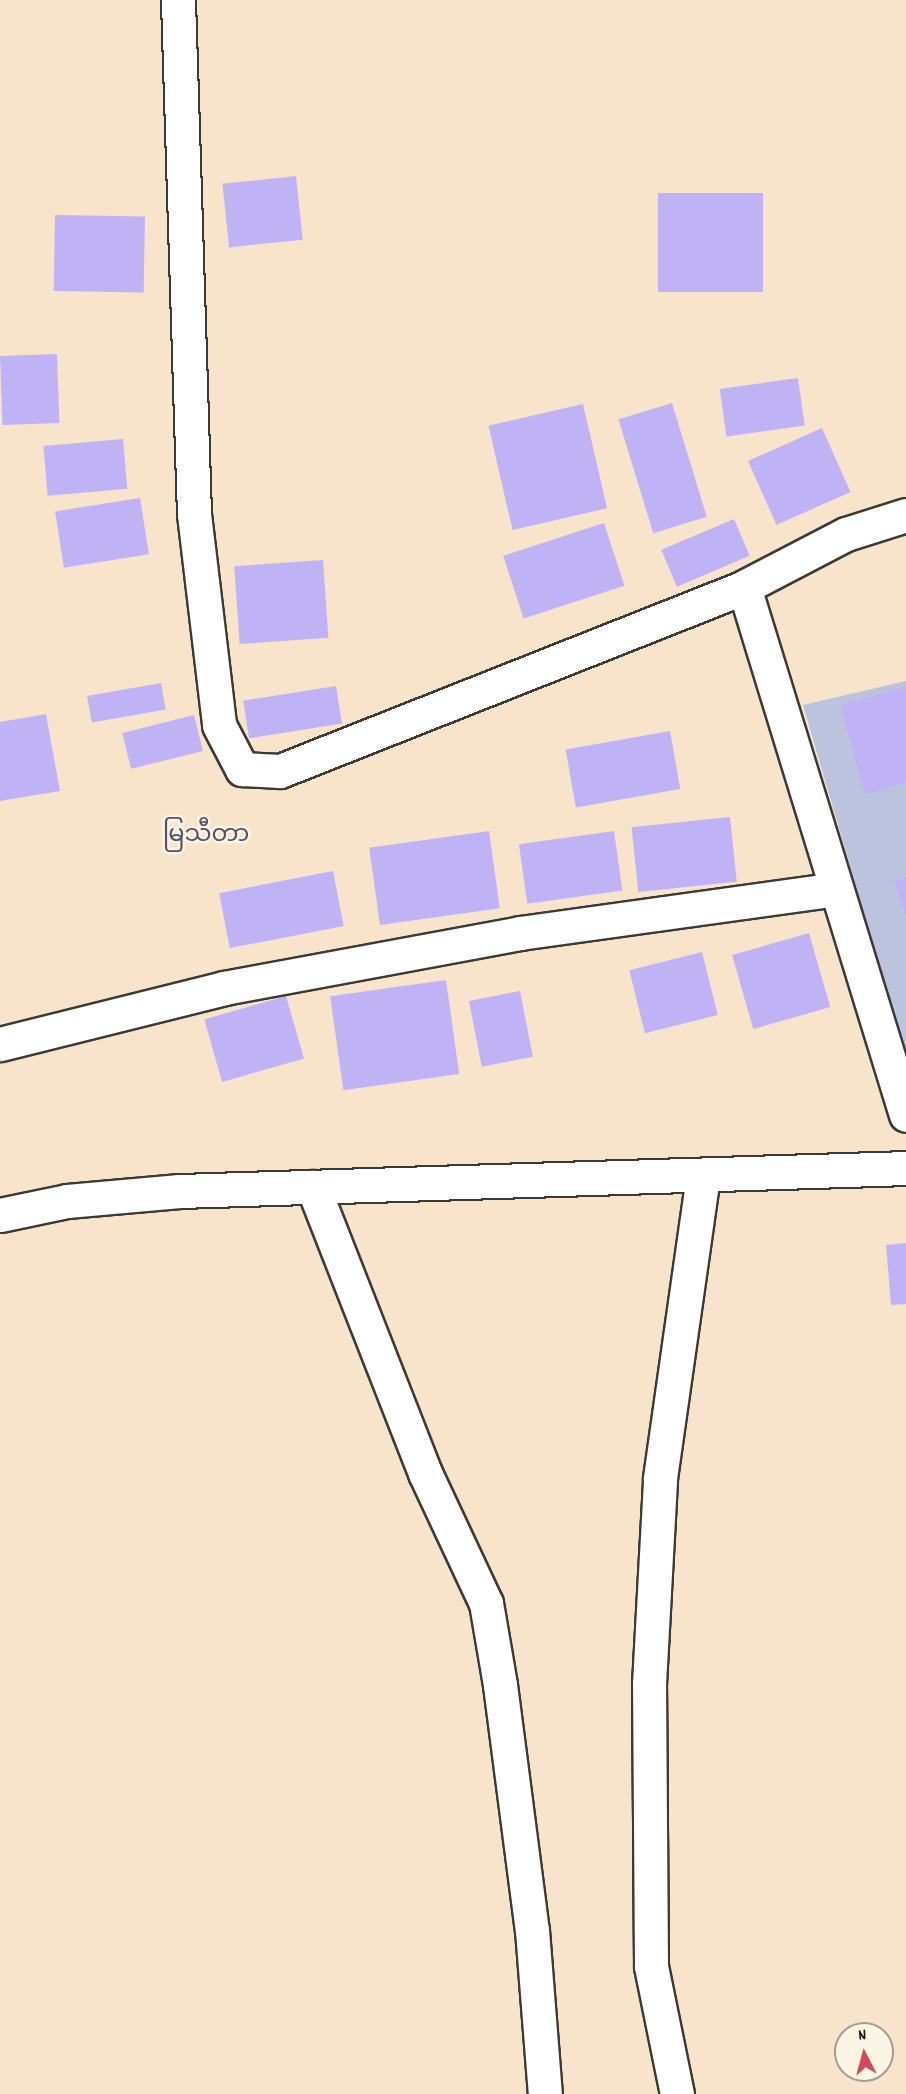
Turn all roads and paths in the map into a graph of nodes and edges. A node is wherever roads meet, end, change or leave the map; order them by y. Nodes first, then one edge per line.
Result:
1 (178, 0) edge
2 (906, 515) edge
3 (744, 587) junction
4 (836, 889) junction
5 (0, 1044) edge
6 (906, 1115) edge
7 (906, 1168) edge
8 (704, 1175) junction
9 (313, 1187) junction
10 (0, 1215) edge
11 (545, 2094) edge
12 (677, 2094) edge

1 - 3 street
2 - 3 street
3 - 4 street
4 - 5 street
4 - 6 street
7 - 8 street
8 - 9 street
8 - 12 street
9 - 10 street
9 - 11 street

